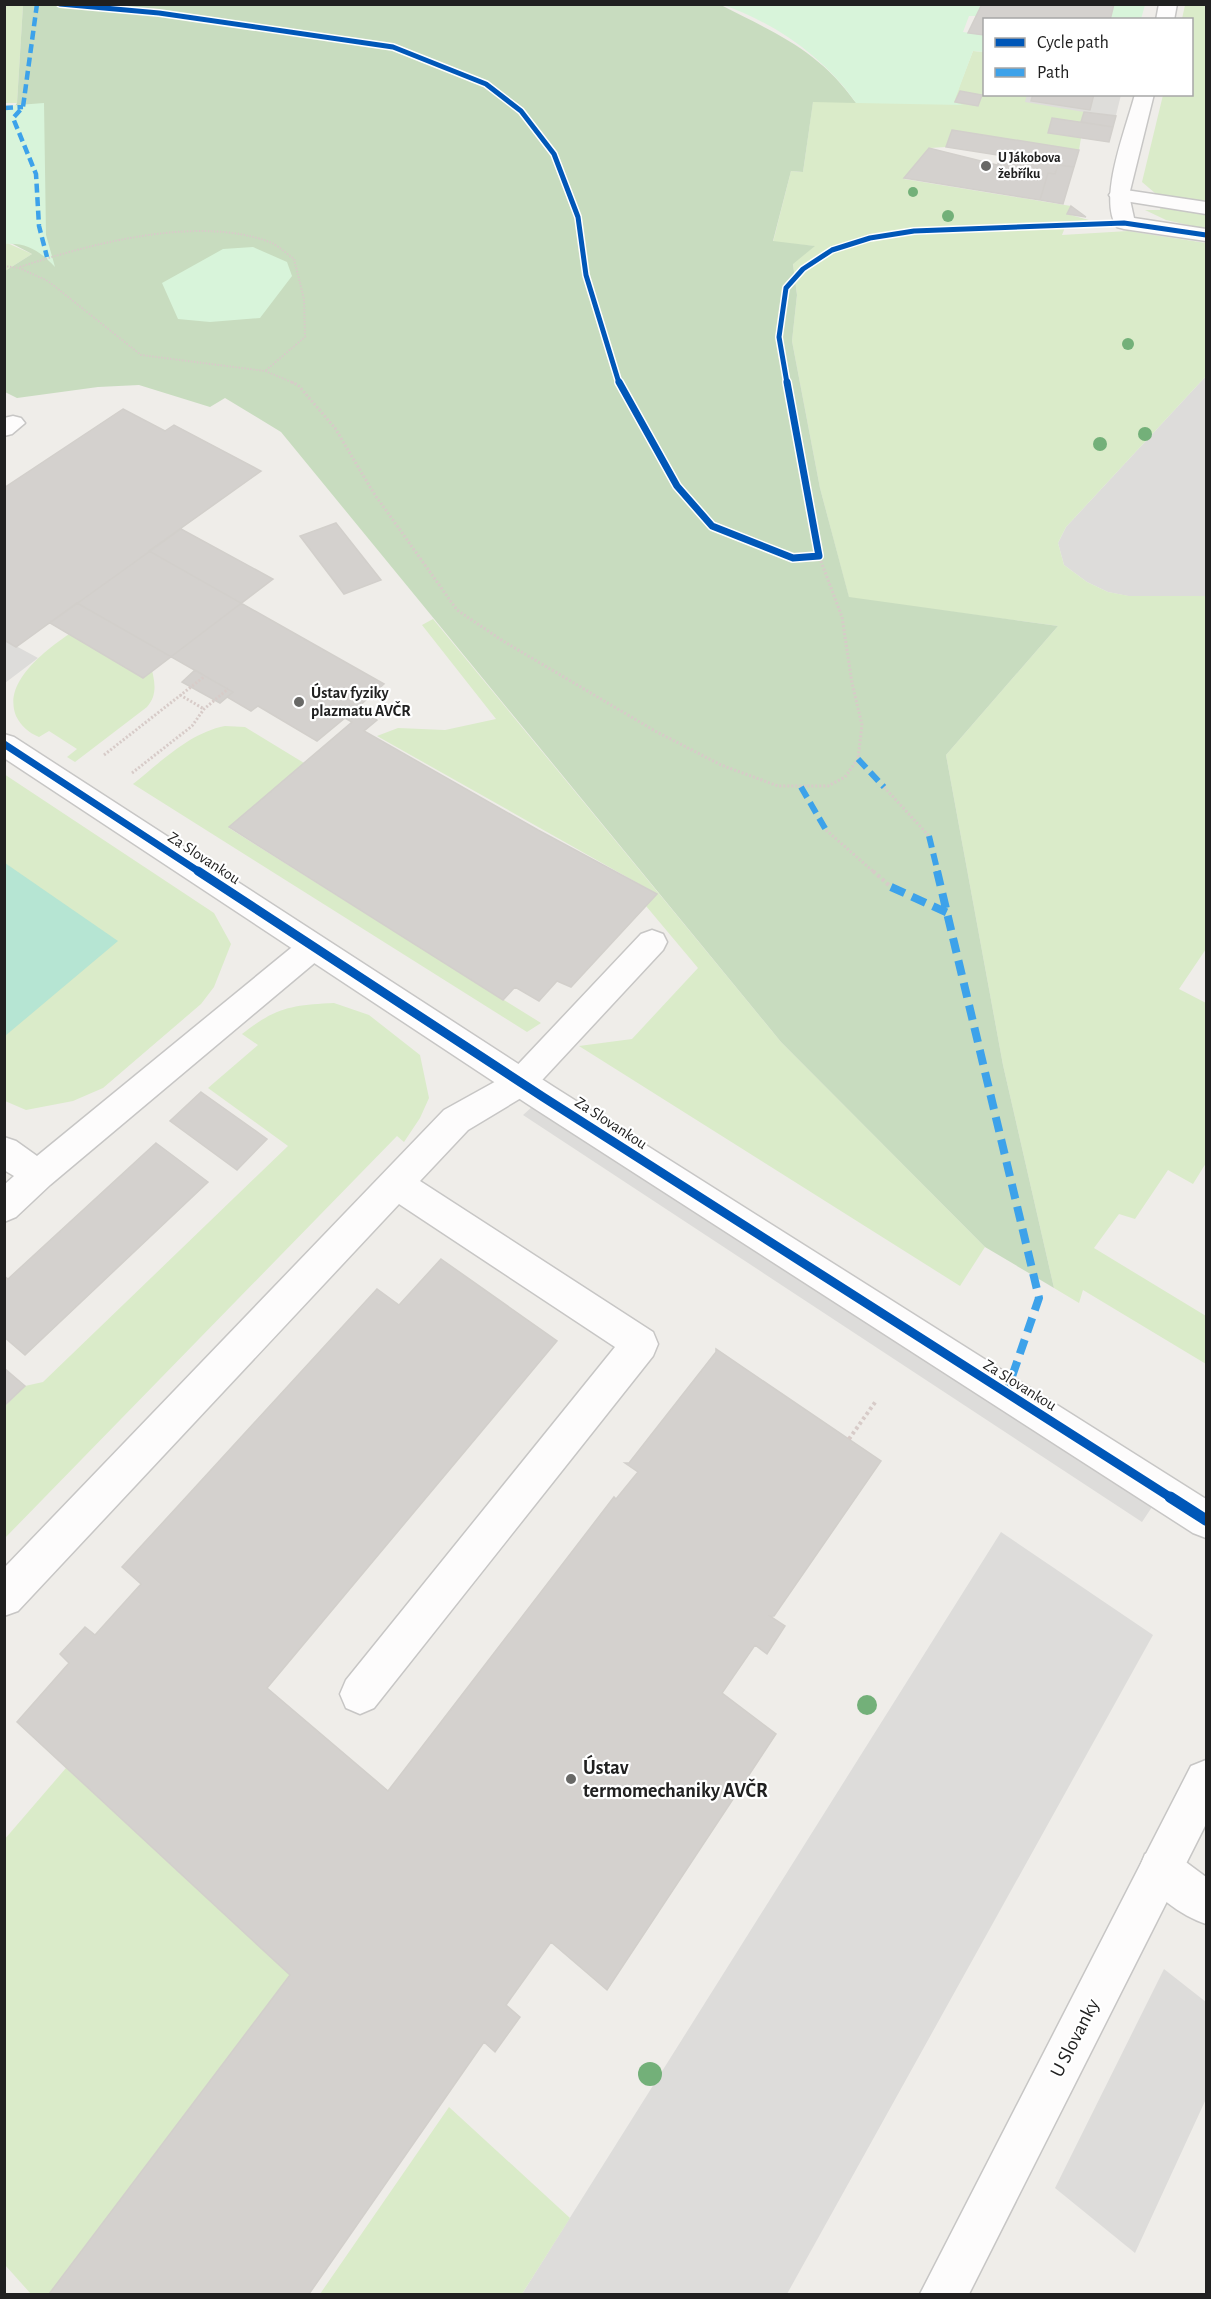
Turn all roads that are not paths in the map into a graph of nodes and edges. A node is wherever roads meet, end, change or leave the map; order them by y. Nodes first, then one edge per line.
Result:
1 (1144, 96) edge
2 (1119, 195) junction
3 (1206, 208) edge
4 (1206, 235) edge
5 (4, 744) edge
6 (652, 942) dead end
7 (313, 947) junction
8 (520, 1083) junction
9 (4, 1151) edge
10 (38, 1175) junction
11 (395, 1183) junction
12 (4, 1207) edge
13 (1206, 1520) edge
14 (4, 1597) edge
15 (360, 1694) dead end
16 (1206, 1781) edge
17 (1160, 1869) junction
18 (1206, 1903) edge
19 (944, 2295) edge

1 - 2 street
2 - 3 street
2 - 4 street
5 - 7 street, Za Slovankou
6 - 8 street
7 - 8 street, Za Slovankou
7 - 10 street
8 - 11 street
8 - 13 street, Za Slovankou
9 - 10 street
10 - 12 street
11 - 14 street
11 - 15 street
16 - 17 street, U Slovanky
17 - 18 street
17 - 19 street, U Slovanky

